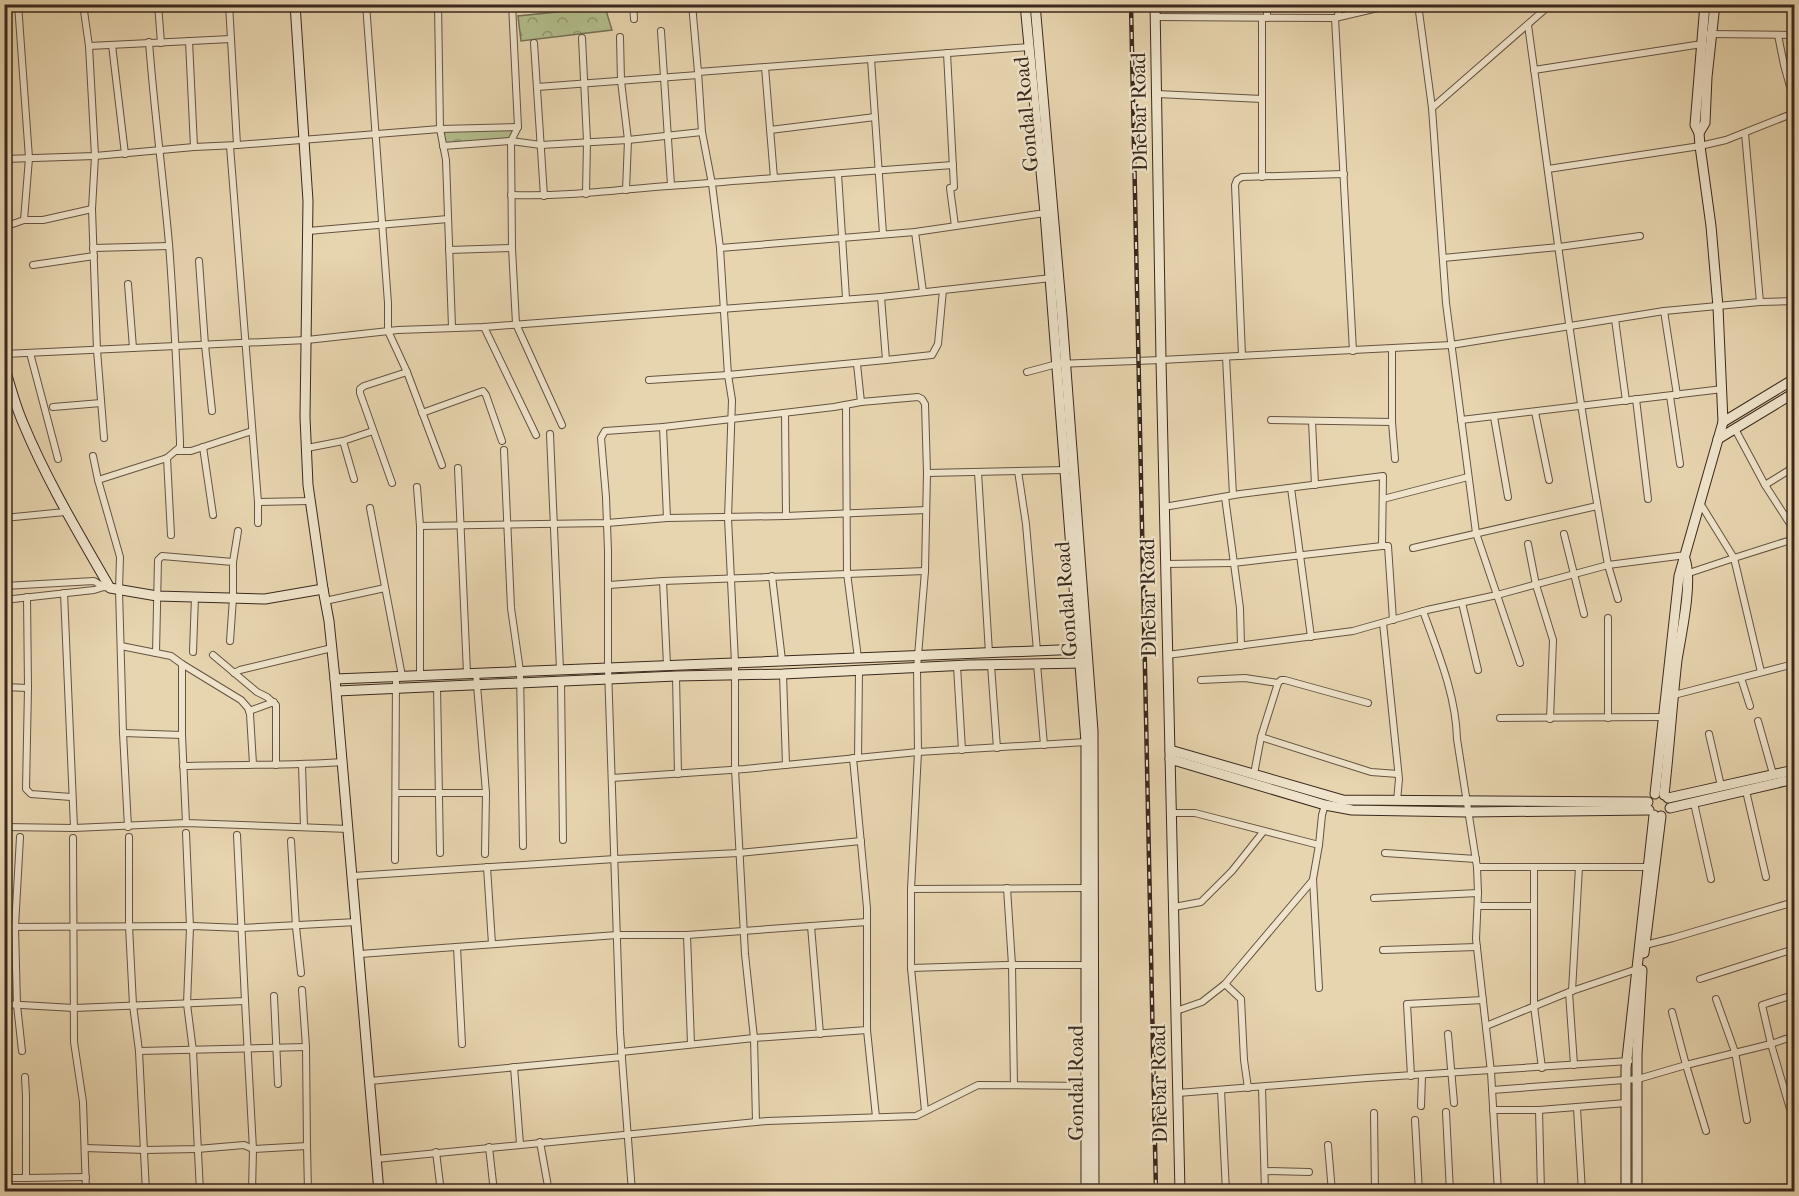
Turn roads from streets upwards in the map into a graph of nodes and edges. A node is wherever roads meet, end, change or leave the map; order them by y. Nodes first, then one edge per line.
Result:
1 (18, 4) edge
2 (83, 4) edge
3 (158, 4) edge
4 (229, 4) edge
5 (294, 4) edge
6 (366, 4) edge
7 (438, 4) edge
8 (512, 4) edge
9 (633, 4) edge
10 (692, 4) edge
11 (1025, 4) edge
12 (1035, 4) edge
13 (1155, 4) edge
14 (1267, 4) edge
15 (1339, 4) edge
16 (1395, 4) edge
17 (1418, 4) edge
18 (1551, 4) edge
19 (1705, 4) edge
20 (1715, 4) edge
21 (1761, 4) edge
22 (1794, 6) edge
23 (1155, 17) junction
24 (1264, 18) junction
25 (1336, 18) junction
26 (634, 19) dead end
27 (1528, 25) junction
28 (661, 32) dead end
29 (1778, 35) junction
30 (1794, 35) edge
31 (620, 37) dead end
32 (582, 38) dead end
33 (1705, 38) junction
34 (231, 39) junction
35 (189, 41) junction
36 (149, 42) junction
37 (161, 43) junction
38 (534, 43) dead end
39 (112, 45) junction
40 (89, 46) junction
41 (1029, 47) junction
42 (947, 53) junction
43 (871, 59) junction
44 (765, 67) junction
45 (1534, 69) junction
46 (698, 74) junction
47 (663, 77) junction
48 (621, 81) junction
49 (583, 84) junction
50 (537, 87) junction
51 (1157, 94) junction
52 (1262, 99) junction
53 (1794, 101) edge
54 (1432, 108) junction
55 (1794, 113) edge
56 (875, 117) junction
57 (518, 127) junction
58 (440, 129) junction
59 (770, 130) junction
60 (702, 132) junction
61 (1745, 133) junction
62 (376, 135) junction
63 (667, 136) junction
64 (304, 139) junction
65 (628, 140) junction
66 (511, 141) junction
67 (587, 141) junction
68 (237, 145) junction
69 (541, 145) junction
70 (230, 146) junction
71 (443, 146) junction
72 (1700, 146) junction
73 (194, 147) junction
74 (160, 151) junction
75 (124, 154) junction
76 (94, 156) junction
77 (29, 158) junction
78 (4, 159) edge
79 (953, 165) junction
80 (1548, 168) junction
81 (878, 171) junction
82 (838, 174) junction
83 (1344, 174) junction
84 (1262, 177) junction
85 (774, 178) junction
86 (712, 183) junction
87 (671, 185) junction
88 (627, 190) junction
89 (586, 194) junction
90 (511, 195) junction
91 (544, 196) junction
92 (92, 209) junction
93 (1045, 213) junction
94 (448, 219) junction
95 (24, 220) junction
96 (383, 225) junction
97 (955, 226) junction
98 (4, 227) edge
99 (308, 231) junction
100 (915, 232) junction
101 (884, 234) junction
102 (1640, 236) dead end
103 (842, 239) junction
104 (169, 246) junction
105 (1559, 247) junction
106 (512, 248) junction
107 (720, 248) junction
108 (449, 250) junction
109 (93, 252) junction
110 (1443, 258) junction
111 (199, 261) dead end
112 (33, 265) dead end
113 (1054, 277) junction
114 (129, 284) dead end
115 (944, 290) junction
116 (923, 292) junction
117 (881, 297) junction
118 (846, 298) junction
119 (1794, 301) edge
120 (1761, 302) junction
121 (1718, 307) junction
122 (724, 308) junction
123 (1664, 312) junction
124 (1615, 319) junction
125 (516, 324) junction
126 (1570, 326) junction
127 (452, 327) junction
128 (484, 327) junction
129 (388, 331) junction
130 (307, 340) junction
131 (245, 343) junction
132 (205, 345) junction
133 (1451, 345) junction
134 (175, 346) junction
135 (132, 348) junction
136 (1392, 349) junction
137 (97, 350) junction
138 (1353, 351) junction
139 (30, 353) junction
140 (4, 354) edge
141 (1242, 356) junction
142 (1226, 357) junction
143 (886, 360) junction
144 (1161, 360) junction
145 (1061, 363) junction
146 (857, 364) junction
147 (4, 365) edge
148 (407, 372) junction
149 (1027, 372) dead end
150 (728, 375) junction
151 (1794, 379) edge
152 (649, 380) dead end
153 (1723, 389) junction
154 (1794, 393) edge
155 (1673, 395) junction
156 (1636, 399) junction
157 (1626, 401) junction
158 (861, 402) junction
159 (101, 403) junction
160 (846, 405) junction
161 (1582, 406) junction
162 (53, 407) dead end
163 (212, 411) dead end
164 (1536, 412) junction
165 (422, 413) junction
166 (784, 413) junction
167 (1494, 417) junction
168 (730, 418) junction
169 (1270, 420) dead end
170 (1461, 420) junction
171 (1312, 421) junction
172 (1392, 422) junction
173 (1724, 422) junction
174 (562, 425) dead end
175 (663, 427) junction
176 (1735, 429) junction
177 (252, 431) junction
178 (373, 431) junction
179 (550, 434) dead end
180 (536, 435) dead end
181 (104, 438) dead end
182 (1718, 440) junction
183 (343, 441) junction
184 (502, 441) dead end
185 (203, 447) junction
186 (307, 448) junction
187 (504, 450) dead end
188 (176, 451) junction
189 (93, 456) dead end
190 (167, 458) junction
191 (58, 459) dead end
192 (1395, 459) dead end
193 (1680, 464) dead end
194 (442, 465) dead end
195 (1794, 467) edge
196 (458, 468) dead end
197 (1066, 470) junction
198 (1018, 471) junction
199 (978, 472) junction
200 (927, 473) junction
201 (1468, 477) junction
202 (354, 479) dead end
203 (98, 480) junction
204 (1550, 480) dead end
205 (392, 483) dead end
206 (1315, 485) junction
207 (1765, 485) junction
208 (417, 487) dead end
209 (1291, 488) junction
210 (1233, 495) junction
211 (1225, 497) junction
212 (1508, 497) dead end
213 (1383, 499) junction
214 (1648, 500) dead end
215 (310, 501) junction
216 (258, 502) junction
217 (1700, 503) junction
218 (1597, 506) junction
219 (1164, 507) junction
220 (370, 508) dead end
221 (926, 510) junction
222 (65, 512) junction
223 (847, 513) junction
224 (213, 515) dead end
225 (786, 516) junction
226 (4, 518) edge
227 (667, 518) junction
228 (728, 518) junction
229 (258, 523) dead end
230 (607, 523) junction
231 (508, 524) junction
232 (553, 524) junction
233 (460, 525) junction
234 (420, 526) junction
235 (1794, 530) edge
236 (238, 531) dead end
237 (1476, 533) junction
238 (1564, 534) dead end
239 (171, 535) dead end
240 (1794, 538) edge
241 (1528, 544) dead end
242 (1382, 546) junction
243 (1413, 548) dead end
244 (1299, 555) junction
245 (1686, 557) junction
246 (1734, 558) junction
247 (233, 562) junction
248 (1233, 563) junction
249 (1165, 564) junction
250 (1608, 565) junction
251 (925, 571) junction
252 (847, 573) junction
253 (1573, 574) junction
254 (1684, 574) junction
255 (772, 576) junction
256 (732, 579) junction
257 (663, 581) junction
258 (609, 585) junction
259 (1536, 585) junction
260 (4, 586) edge
261 (111, 588) junction
262 (385, 588) junction
263 (323, 589) junction
264 (64, 593) junction
265 (157, 596) junction
266 (195, 596) junction
267 (1497, 596) junction
268 (27, 597) junction
269 (233, 598) junction
270 (1618, 599) dead end
271 (4, 600) edge
272 (325, 601) junction
273 (1462, 603) junction
274 (1423, 611) junction
275 (1584, 614) dead end
276 (1608, 618) dead end
277 (1393, 620) junction
278 (1383, 623) junction
279 (1311, 637) junction
280 (230, 641) dead end
281 (120, 646) junction
282 (1241, 646) junction
283 (332, 648) junction
284 (1083, 649) junction
285 (1038, 651) junction
286 (193, 652) dead end
287 (156, 653) junction
288 (989, 653) junction
289 (213, 655) dead end
290 (1167, 655) junction
291 (918, 656) junction
292 (858, 658) junction
293 (782, 660) junction
294 (735, 663) junction
295 (1084, 663) junction
296 (1520, 663) dead end
297 (182, 664) junction
298 (1037, 664) junction
299 (1794, 664) edge
300 (667, 665) junction
301 (991, 665) junction
302 (957, 666) junction
303 (608, 668) junction
304 (917, 668) junction
305 (560, 670) junction
306 (859, 670) junction
307 (1478, 670) dead end
308 (519, 671) junction
309 (1761, 672) junction
310 (234, 673) junction
311 (472, 673) junction
312 (783, 674) junction
313 (420, 675) junction
314 (735, 675) junction
315 (399, 676) junction
316 (676, 676) junction
317 (1741, 678) junction
318 (335, 679) junction
319 (608, 679) junction
320 (1201, 680) dead end
321 (561, 681) junction
322 (520, 682) junction
323 (1278, 683) junction
324 (477, 684) junction
325 (437, 686) junction
326 (4, 687) edge
327 (28, 688) junction
328 (396, 688) junction
329 (337, 692) junction
330 (1674, 695) junction
331 (274, 702) junction
332 (1368, 703) dead end
333 (1750, 706) dead end
334 (249, 711) junction
335 (1664, 717) junction
336 (1500, 718) dead end
337 (1608, 718) junction
338 (1550, 719) junction
339 (1758, 721) dead end
340 (123, 733) junction
341 (1709, 734) dead end
342 (182, 735) junction
343 (1261, 737) junction
344 (1086, 742) junction
345 (1044, 745) junction
346 (997, 748) junction
347 (962, 750) junction
348 (918, 752) junction
349 (1170, 755) junction
350 (856, 758) junction
351 (343, 762) junction
352 (253, 764) junction
353 (276, 765) junction
354 (303, 765) junction
355 (786, 765) junction
356 (183, 766) junction
357 (735, 769) junction
358 (1794, 770) edge
359 (678, 774) junction
360 (1254, 774) junction
361 (1398, 774) junction
362 (1773, 774) junction
363 (612, 778) junction
364 (1794, 779) edge
365 (1720, 786) junction
366 (1746, 791) junction
367 (439, 792) junction
368 (486, 793) junction
369 (396, 794) junction
370 (72, 797) junction
371 (1664, 799) junction
372 (1397, 801) junction
373 (1467, 801) junction
374 (1694, 803) junction
375 (1325, 804) junction
376 (1653, 811) junction
377 (1468, 812) junction
378 (1172, 813) junction
379 (186, 823) junction
380 (4, 827) edge
381 (128, 827) junction
382 (304, 827) junction
383 (74, 828) junction
384 (349, 829) junction
385 (1263, 832) junction
386 (186, 833) dead end
387 (237, 835) dead end
388 (20, 837) dead end
389 (129, 837) dead end
390 (74, 838) dead end
391 (562, 840) dead end
392 (291, 841) dead end
393 (861, 841) junction
394 (1319, 845) junction
395 (523, 846) dead end
396 (440, 853) dead end
397 (739, 853) junction
398 (1385, 853) dead end
399 (485, 854) dead end
400 (615, 859) junction
401 (1476, 859) junction
402 (395, 860) dead end
403 (487, 867) junction
404 (1477, 867) junction
405 (1534, 867) junction
406 (1579, 867) junction
407 (1647, 867) junction
408 (353, 876) junction
409 (1766, 877) dead end
410 (1313, 879) junction
411 (1711, 879) dead end
412 (1007, 888) junction
413 (1086, 888) junction
414 (911, 889) junction
415 (1478, 893) junction
416 (1374, 898) dead end
417 (1794, 902) edge
418 (1478, 906) junction
419 (1534, 906) junction
420 (1174, 907) junction
421 (357, 922) junction
422 (867, 922) junction
423 (73, 926) junction
424 (129, 926) junction
425 (811, 926) junction
426 (4, 927) edge
427 (15, 927) junction
428 (189, 927) junction
429 (296, 927) junction
430 (242, 928) junction
431 (743, 930) junction
432 (617, 935) junction
433 (687, 935) junction
434 (492, 944) junction
435 (1645, 945) junction
436 (457, 946) junction
437 (1477, 947) junction
438 (1794, 949) edge
439 (1383, 950) dead end
440 (360, 954) junction
441 (1012, 965) junction
442 (1086, 965) junction
443 (911, 968) junction
444 (1637, 969) junction
445 (301, 973) dead end
446 (1700, 979) dead end
447 (1225, 984) junction
448 (1319, 988) dead end
449 (302, 990) dead end
450 (1571, 991) junction
451 (1793, 995) edge
452 (274, 996) dead end
453 (1716, 999) dead end
454 (244, 1000) junction
455 (1483, 1000) junction
456 (4, 1004) edge
457 (187, 1004) junction
458 (17, 1005) junction
459 (132, 1005) junction
460 (1534, 1006) junction
461 (74, 1008) junction
462 (1176, 1011) junction
463 (1672, 1012) dead end
464 (1486, 1026) junction
465 (867, 1030) junction
466 (820, 1034) junction
467 (1448, 1034) dead end
468 (1794, 1036) edge
469 (754, 1038) junction
470 (462, 1044) dead end
471 (691, 1044) junction
472 (1771, 1044) junction
473 (306, 1047) junction
474 (247, 1049) junction
475 (277, 1049) junction
476 (22, 1051) dead end
477 (139, 1051) junction
478 (193, 1051) junction
479 (1735, 1052) junction
480 (621, 1054) junction
481 (1632, 1061) junction
482 (1574, 1065) junction
483 (1686, 1065) junction
484 (513, 1067) junction
485 (1542, 1068) junction
486 (1491, 1072) junction
487 (1451, 1073) junction
488 (1411, 1076) junction
489 (1422, 1076) junction
490 (25, 1077) dead end
491 (1638, 1079) junction
492 (1626, 1080) junction
493 (370, 1081) junction
494 (278, 1084) dead end
495 (1014, 1085) junction
496 (1086, 1086) junction
497 (1262, 1087) junction
498 (1248, 1088) junction
499 (1221, 1090) junction
500 (1492, 1090) junction
501 (1178, 1093) junction
502 (1454, 1103) dead end
503 (1626, 1103) junction
504 (1421, 1106) dead end
505 (1576, 1108) junction
506 (1790, 1109) dead end
507 (1493, 1110) junction
508 (1539, 1110) junction
509 (925, 1111) junction
510 (1446, 1112) dead end
511 (1374, 1113) dead end
512 (876, 1117) junction
513 (1415, 1120) dead end
514 (1747, 1120) dead end
515 (756, 1122) junction
516 (1706, 1131) dead end
517 (627, 1134) junction
518 (540, 1142) junction
519 (519, 1144) junction
520 (1328, 1145) dead end
521 (307, 1146) junction
522 (489, 1147) junction
523 (85, 1148) junction
524 (197, 1149) junction
525 (253, 1149) junction
526 (145, 1150) junction
527 (436, 1152) junction
528 (376, 1159) junction
529 (1265, 1172) junction
530 (1309, 1172) dead end
531 (86, 1177) junction
532 (4, 1178) edge
533 (26, 1178) junction
534 (86, 1191) edge
535 (146, 1191) edge
536 (200, 1191) edge
537 (252, 1191) edge
538 (308, 1191) edge
539 (379, 1191) edge
540 (441, 1191) edge
541 (494, 1191) edge
542 (549, 1191) edge
543 (632, 1191) edge
544 (1086, 1191) edge
545 (1095, 1191) edge
546 (1180, 1191) edge
547 (1226, 1191) edge
548 (1264, 1191) edge
549 (1332, 1191) edge
550 (1375, 1191) edge
551 (1419, 1191) edge
552 (1450, 1191) edge
553 (1498, 1191) edge
554 (1541, 1191) edge
555 (1582, 1191) edge
556 (1626, 1191) edge
557 (1636, 1191) edge

1 - 77 street
2 - 40 street
3 - 37 street
4 - 34 street
5 - 64 street
6 - 62 street
7 - 58 street
8 - 57 street
9 - 26 street
10 - 46 street
11 - 41 street, Gondal Road
12 - 113 street, Gondal Road
13 - 23 street, Dhebar Road
14 - 24 street
15 - 25 street
16 - 25 street
17 - 54 street
18 - 27 street
19 - 33 street
20 - 33 street
21 - 22 street
23 - 24 street
23 - 51 street, Dhebar Road
24 - 25 street
24 - 52 street
25 - 83 street
27 - 45 street
27 - 54 street
28 - 47 street
29 - 30 street
29 - 33 street
29 - 53 street
31 - 48 street
32 - 49 street
33 - 45 street
33 - 72 street
34 - 35 street
34 - 68 street
35 - 37 street
35 - 73 street
36 - 37 street
36 - 39 street
36 - 74 street
38 - 50 street
39 - 40 street
39 - 75 street
40 - 76 street
41 - 42 street
41 - 93 street, Gondal Road
42 - 43 street
42 - 79 street
43 - 44 street
43 - 56 street
44 - 46 street
44 - 59 street
45 - 80 street
46 - 47 street
46 - 60 street
47 - 48 street
47 - 63 street
48 - 49 street
48 - 65 street
49 - 50 street
49 - 67 street
50 - 69 street
51 - 52 street
51 - 144 street, Dhebar Road
52 - 84 street
54 - 110 street
55 - 61 street
56 - 59 street
56 - 81 street
57 - 58 street
57 - 66 street
58 - 62 street
58 - 71 street
59 - 85 street
60 - 63 street
60 - 86 street
61 - 72 street
61 - 120 street
62 - 64 street
62 - 96 street
63 - 65 street
63 - 87 street
64 - 68 street
64 - 99 street
65 - 67 street
65 - 88 street
66 - 69 street
66 - 71 street
66 - 90 street
67 - 69 street
67 - 89 street
68 - 70 street
69 - 91 street
70 - 73 street
70 - 131 street
71 - 94 street
72 - 80 street
72 - 121 street
73 - 74 street
74 - 75 street
74 - 104 street
75 - 76 street
76 - 77 street
76 - 92 street
77 - 78 street
77 - 95 street
79 - 81 street
79 - 97 street
80 - 105 street
81 - 82 street
81 - 101 street
82 - 85 street
82 - 103 street
83 - 84 street
83 - 138 street
84 - 141 street
85 - 86 street
86 - 87 street
86 - 107 street
87 - 88 street
88 - 89 street
89 - 91 street
90 - 91 street
90 - 106 street
92 - 95 street
92 - 109 street
93 - 97 street
93 - 113 street, Gondal Road
94 - 96 street
94 - 108 street
95 - 98 street
96 - 99 street
96 - 129 street
97 - 100 street
99 - 130 street
100 - 101 street
100 - 116 street
101 - 103 street
102 - 105 street
103 - 107 street
103 - 118 street
104 - 109 street
104 - 134 street
105 - 110 street
105 - 126 street
106 - 108 street
106 - 125 street
107 - 122 street
108 - 127 street
109 - 112 street
109 - 137 street
110 - 133 street
111 - 132 street
113 - 115 street
113 - 145 street, Gondal Road
114 - 135 street
115 - 116 street
115 - 143 street
116 - 117 street
117 - 118 street
117 - 143 street
118 - 122 street
119 - 120 street
120 - 121 street
121 - 123 street
121 - 153 street
122 - 125 street
122 - 150 street
123 - 124 street
123 - 155 street
124 - 126 street
124 - 157 street
125 - 128 street
125 - 174 street
126 - 133 street
126 - 161 street
127 - 128 street
127 - 129 street
128 - 180 street
129 - 130 street
129 - 148 street
130 - 131 street
130 - 186 street
131 - 132 street
131 - 177 street
132 - 134 street
132 - 163 street
133 - 136 street
133 - 170 street
134 - 135 street
134 - 188 street
135 - 137 street
136 - 138 street
136 - 172 street
137 - 139 street
137 - 159 street
138 - 141 street
139 - 140 street
139 - 191 street
141 - 142 street
142 - 144 street
142 - 210 street
143 - 146 street
144 - 145 street
144 - 219 street, Dhebar Road
145 - 149 street
145 - 197 street, Gondal Road
145 - 284 street, Gondal Road
146 - 150 street
146 - 158 street
147 - 222 street
148 - 165 street
148 - 178 street
150 - 152 street
150 - 168 street
151 - 173 street
153 - 155 street
153 - 173 street
154 - 176 street
155 - 156 street
155 - 193 street
156 - 157 street
156 - 214 street
157 - 161 street
158 - 160 street
158 - 200 street
159 - 162 street
159 - 181 street
160 - 166 street
160 - 223 street
161 - 164 street
161 - 218 street
164 - 167 street
164 - 204 street
165 - 184 street
165 - 194 street
166 - 168 street
166 - 225 street
167 - 170 street
167 - 212 street
168 - 175 street
168 - 228 street
169 - 171 street
170 - 201 street
171 - 172 street
171 - 206 street
172 - 192 street
173 - 182 street
175 - 227 street
175 - 230 street
176 - 182 street
176 - 207 street
177 - 185 street
177 - 216 street
178 - 183 street
178 - 205 street
179 - 232 street
182 - 217 street
183 - 186 street
183 - 202 street
185 - 188 street
185 - 224 street
186 - 215 street
187 - 231 street
188 - 190 street
189 - 203 street
190 - 203 street
190 - 239 street
195 - 207 street
196 - 233 street
197 - 198 street
197 - 284 street, Gondal Road
198 - 199 street
198 - 285 street
199 - 200 street
199 - 288 street
200 - 221 street
201 - 213 street
201 - 237 street
203 - 261 street
206 - 209 street
206 - 213 street
207 - 235 street
208 - 234 street
209 - 210 street
209 - 244 street
210 - 211 street
211 - 219 street
211 - 248 street
213 - 242 street
215 - 216 street
215 - 263 street
216 - 229 street
217 - 245 street
217 - 246 street
218 - 237 street
218 - 250 street
219 - 249 street, Dhebar Road
220 - 262 street
221 - 223 street
221 - 251 street
222 - 226 street
222 - 261 street
223 - 225 street
223 - 252 street
225 - 228 street
227 - 228 street
227 - 230 street
228 - 256 street
230 - 232 street
230 - 258 street
231 - 232 street
231 - 233 street
231 - 308 street
232 - 305 street
233 - 234 street
233 - 311 street
234 - 313 street
236 - 247 street
237 - 243 street
237 - 267 street
238 - 253 street
240 - 246 street
241 - 259 street
242 - 244 street
242 - 277 street
244 - 248 street
244 - 279 street
245 - 250 street
245 - 254 street
246 - 254 street
246 - 309 street
247 - 265 street
247 - 269 street
248 - 249 street
248 - 282 street
249 - 290 street, Dhebar Road
250 - 253 street
250 - 270 street
251 - 252 street
251 - 291 street
252 - 255 street
252 - 292 street
253 - 259 street
253 - 275 street
254 - 330 street
254 - 335 street
255 - 256 street
255 - 293 street
256 - 257 street
256 - 294 street
257 - 258 street
257 - 300 street
258 - 303 street
259 - 267 street
259 - 338 street
260 - 261 street
261 - 264 street
261 - 265 street
261 - 281 street
262 - 272 street
262 - 315 street
263 - 269 street
263 - 272 street
264 - 268 street
264 - 370 street
265 - 266 street
265 - 287 street
266 - 269 street
266 - 286 street
267 - 273 street
267 - 296 street
268 - 271 street
268 - 327 street
269 - 280 street
272 - 283 street
273 - 274 street
273 - 307 street
274 - 277 street
274 - 373 street
276 - 337 street
277 - 278 street
278 - 279 street
278 - 361 street
279 - 282 street
281 - 287 street
281 - 340 street
282 - 290 street
283 - 310 street
283 - 318 street
284 - 285 street
284 - 295 street, Gondal Road
285 - 288 street
287 - 297 street
288 - 291 street
289 - 310 street
290 - 349 street, Dhebar Road
291 - 292 street
291 - 304 street
292 - 293 street
293 - 294 street
294 - 300 street
294 - 314 street
295 - 298 street
295 - 344 street, Gondal Road
295 - 545 street, Gondal Road
297 - 334 street
297 - 342 street
298 - 301 street
298 - 345 street
299 - 309 street
300 - 303 street
301 - 302 street
301 - 346 street
302 - 304 street
302 - 347 street
303 - 305 street
303 - 319 street
304 - 306 street
304 - 348 street
305 - 308 street
306 - 312 street
306 - 350 street
308 - 311 street
308 - 322 street
309 - 317 street
310 - 331 street
311 - 313 street
311 - 324 street
312 - 314 street
312 - 355 street
313 - 315 street
314 - 316 street
314 - 357 street
315 - 318 street
315 - 328 street
316 - 319 street
316 - 359 street
317 - 330 street
317 - 333 street
318 - 329 street
319 - 321 street
319 - 363 street
320 - 323 street
321 - 322 street
321 - 391 street
322 - 324 street
322 - 395 street
323 - 332 street
323 - 343 street
324 - 325 street
324 - 368 street
325 - 328 street
325 - 367 street
326 - 327 street
327 - 370 street
328 - 329 street
328 - 369 street
329 - 351 street
330 - 371 street
331 - 334 street
331 - 353 street
334 - 352 street
335 - 337 street
335 - 371 street
336 - 338 street
337 - 338 street
339 - 362 street
340 - 342 street
340 - 381 street
341 - 365 street
342 - 356 street
343 - 360 street
343 - 361 street
344 - 345 street
344 - 413 street, Gondal Road
345 - 346 street
346 - 347 street
347 - 348 street
348 - 350 street
348 - 414 street
349 - 360 street
349 - 375 street
349 - 378 street, Dhebar Road
350 - 355 street
350 - 393 street
351 - 354 street
351 - 384 street
352 - 353 street
352 - 356 street
353 - 354 street
354 - 382 street
355 - 357 street
356 - 379 street
357 - 359 street
357 - 397 street
358 - 362 street
359 - 363 street
360 - 372 street
361 - 372 street
362 - 365 street
363 - 400 street
364 - 366 street
365 - 371 street
366 - 374 street
366 - 409 street
367 - 368 street
367 - 369 street
367 - 396 street
368 - 399 street
369 - 402 street
370 - 383 street
371 - 374 street
371 - 376 street
371 - 376 street
372 - 373 street
373 - 376 street
373 - 377 street
374 - 411 street
375 - 377 street
375 - 394 street
376 - 377 street
376 - 407 street
376 - 435 street
377 - 401 street
378 - 385 street
378 - 420 street, Dhebar Road
379 - 381 street
379 - 382 street
380 - 383 street
381 - 383 street
382 - 384 street
384 - 408 street
385 - 394 street
385 - 420 street
386 - 428 street
387 - 430 street
388 - 427 street
389 - 424 street
390 - 423 street
392 - 429 street
393 - 397 street
393 - 422 street
394 - 410 street
397 - 400 street
397 - 431 street
398 - 401 street
400 - 403 street
400 - 432 street
401 - 404 street
403 - 408 street
403 - 434 street
404 - 405 street
404 - 415 street
405 - 406 street
405 - 419 street
406 - 407 street
406 - 450 street
407 - 444 street
408 - 421 street
410 - 447 street
410 - 448 street
412 - 413 street
412 - 414 street
412 - 441 street
413 - 442 street, Gondal Road
414 - 443 street
415 - 416 street
415 - 418 street
417 - 435 street
418 - 419 street
418 - 437 street
419 - 460 street
420 - 462 street, Dhebar Road
421 - 429 street
421 - 440 street
422 - 425 street
422 - 465 street
423 - 424 street
423 - 427 street
423 - 461 street
424 - 428 street
424 - 459 street
425 - 431 street
425 - 466 street
426 - 427 street
427 - 458 street
428 - 430 street
428 - 457 street
429 - 430 street
429 - 445 street
430 - 454 street
431 - 433 street
431 - 469 street
432 - 433 street
432 - 434 street
432 - 480 street
433 - 471 street
434 - 436 street
435 - 481 street
436 - 440 street
436 - 470 street
437 - 439 street
437 - 455 street
438 - 446 street
440 - 493 street
441 - 442 street
441 - 443 street
441 - 495 street
442 - 496 street, Gondal Road
443 - 509 street
444 - 450 street
444 - 481 street
447 - 462 street
447 - 498 street
449 - 473 street
450 - 460 street
450 - 482 street
451 - 472 street
452 - 475 street
453 - 479 street
454 - 457 street
454 - 474 street
455 - 464 street
455 - 488 street
456 - 458 street
457 - 459 street
457 - 478 street
458 - 461 street
458 - 476 street
459 - 461 street
459 - 477 street
460 - 464 street
460 - 485 street
461 - 523 street
462 - 501 street, Dhebar Road
463 - 483 street
464 - 486 street
465 - 466 street
465 - 512 street
466 - 469 street
467 - 487 street
468 - 472 street
469 - 471 street
469 - 515 street
471 - 480 street
472 - 479 street
472 - 506 street
473 - 475 street
473 - 521 street
474 - 475 street
474 - 478 street
474 - 525 street
475 - 494 street
477 - 478 street
477 - 526 street
478 - 524 street
479 - 483 street
479 - 514 street
480 - 484 street
480 - 517 street
481 - 482 street
481 - 491 street
481 - 492 street
482 - 485 street
483 - 491 street
483 - 516 street
484 - 493 street
484 - 519 street
485 - 486 street
486 - 487 street
486 - 500 street
487 - 489 street
487 - 502 street
488 - 489 street
488 - 497 street
489 - 504 street
490 - 533 street
491 - 492 street
491 - 557 street
492 - 500 street
492 - 503 street
493 - 528 street
495 - 496 street
495 - 509 street
496 - 544 street, Gondal Road
497 - 498 street
497 - 529 street
498 - 499 street
499 - 501 street
499 - 547 street
500 - 507 street
501 - 546 street, Dhebar Road
503 - 505 street
503 - 556 street
505 - 508 street
505 - 555 street
507 - 508 street
507 - 553 street
508 - 554 street
509 - 512 street
510 - 552 street
511 - 550 street
512 - 515 street
513 - 551 street
515 - 517 street
517 - 518 street
517 - 543 street
518 - 519 street
518 - 542 street
519 - 522 street
520 - 549 street
521 - 525 street
521 - 538 street
522 - 527 street
522 - 541 street
523 - 526 street
523 - 531 street
524 - 525 street
524 - 526 street
524 - 536 street
525 - 537 street
526 - 535 street
527 - 528 street
527 - 540 street
528 - 539 street
529 - 530 street
529 - 548 street
531 - 533 street
531 - 534 street
532 - 533 street

